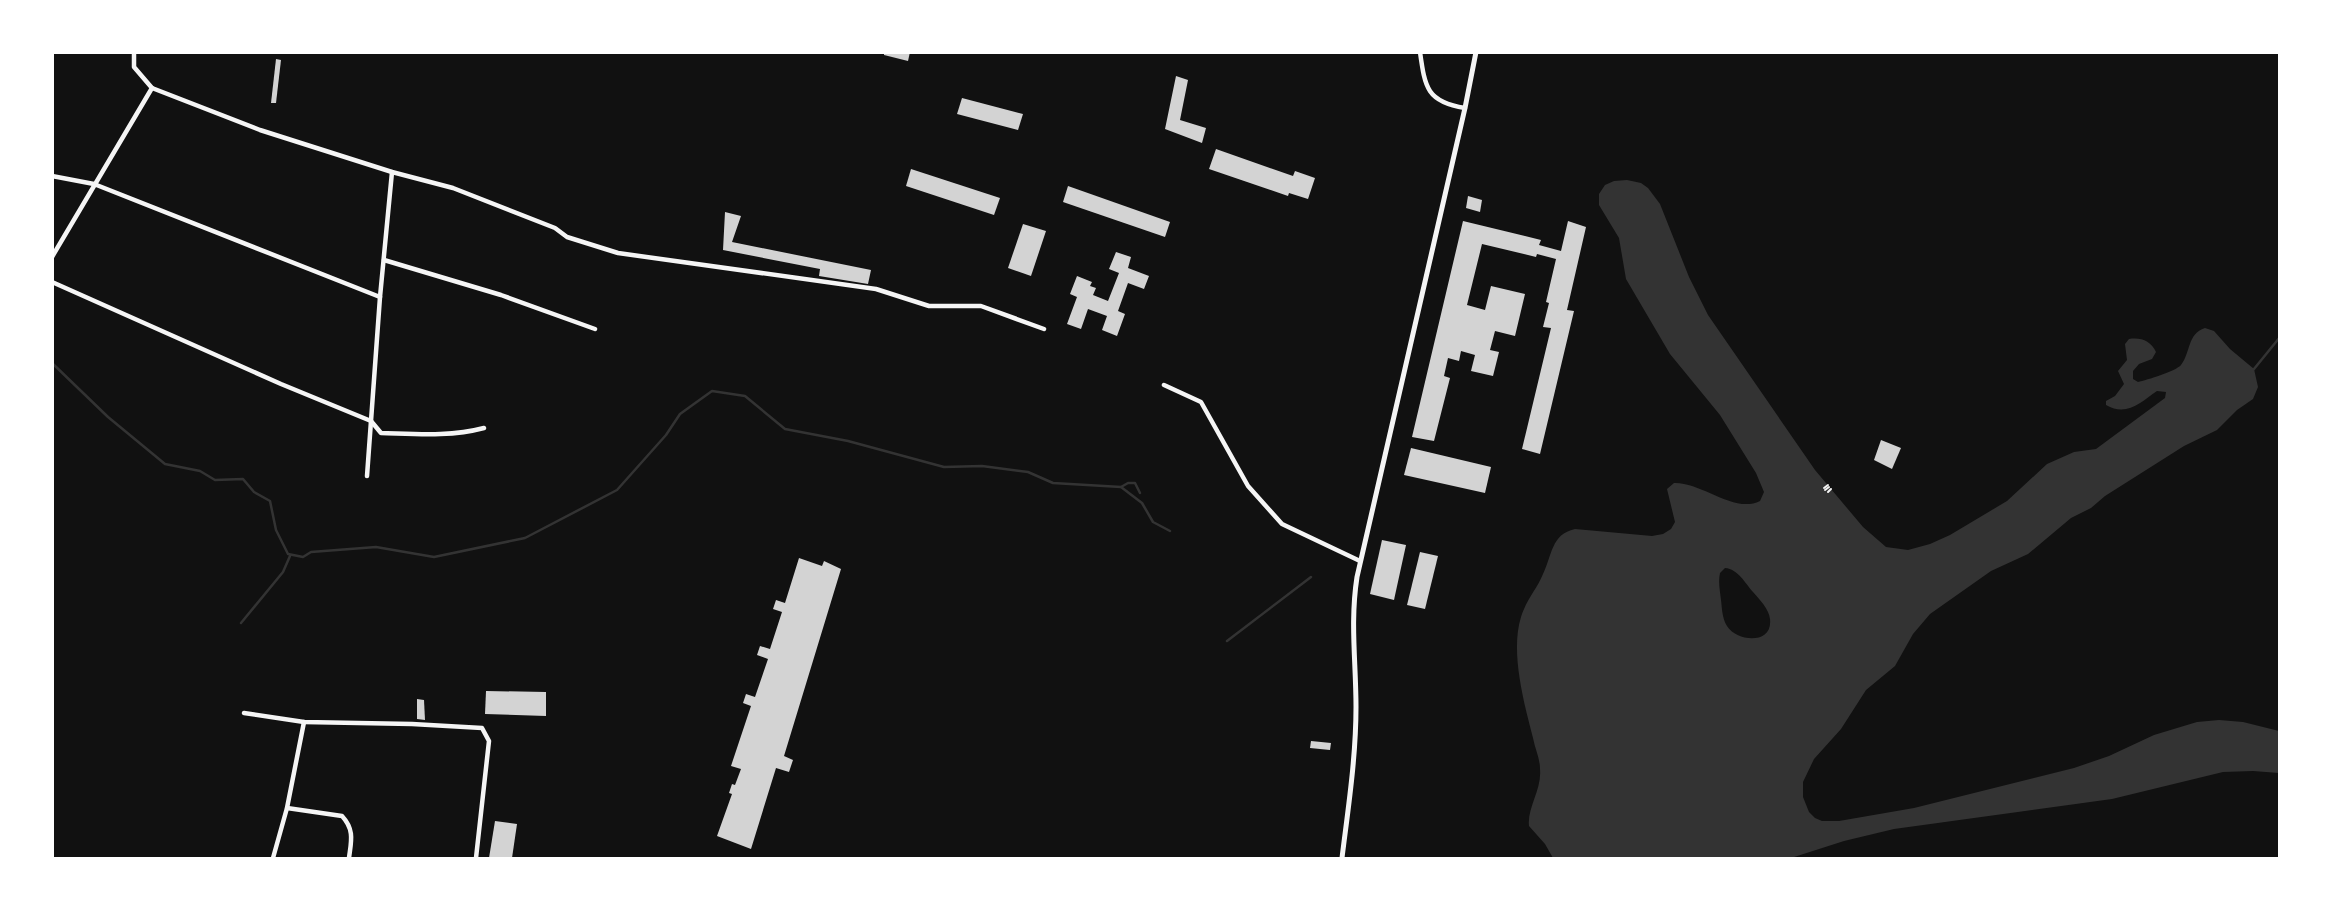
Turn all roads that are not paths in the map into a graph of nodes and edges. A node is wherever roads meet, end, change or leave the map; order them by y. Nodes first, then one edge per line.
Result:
1 (134, 52) edge
2 (1420, 52) edge
3 (1476, 52) edge
4 (152, 88) junction
5 (1465, 108) junction
6 (392, 172) junction
7 (52, 176) edge
8 (94, 184) junction
9 (52, 257) edge
10 (384, 260) junction
11 (52, 282) edge
12 (380, 297) junction
13 (595, 329) dead end
14 (1044, 329) dead end
15 (1164, 385) dead end
16 (372, 421) junction
17 (484, 428) dead end
18 (367, 475) dead end
19 (1360, 561) junction
20 (244, 713) dead end
21 (304, 722) junction
22 (287, 808) junction
23 (273, 859) edge
24 (349, 859) edge
25 (476, 859) edge
26 (1342, 859) edge

1 - 4 street
2 - 5 street
3 - 5 street
4 - 6 street
4 - 8 street
5 - 19 street
6 - 10 street
6 - 14 street
7 - 8 street
8 - 9 street
8 - 12 street
10 - 12 street
10 - 13 street
11 - 16 street
12 - 16 street
15 - 19 street
16 - 17 street
16 - 18 street
19 - 26 street
20 - 21 street
21 - 22 street
21 - 25 street
22 - 23 street
22 - 24 street

